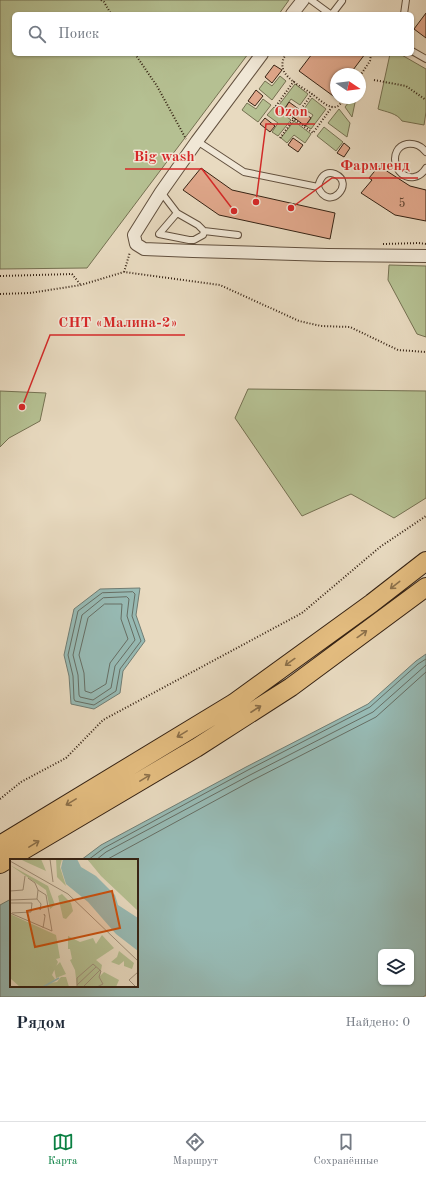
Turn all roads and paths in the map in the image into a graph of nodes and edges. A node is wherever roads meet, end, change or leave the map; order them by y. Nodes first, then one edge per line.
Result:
1 (101, 0) edge
2 (303, 0) edge
3 (311, 0) edge
4 (342, 0) edge
5 (406, 0) edge
6 (110, 12) edge
7 (294, 12) edge
8 (328, 12) edge
9 (333, 12) edge
10 (404, 12) edge
11 (414, 52) edge
12 (136, 56) edge
13 (261, 56) edge
14 (285, 56) edge
15 (371, 56) edge
16 (426, 59) edge
17 (365, 68) edge
18 (374, 80) dead end
19 (294, 81) junction
20 (312, 94) junction
21 (426, 100) edge
22 (340, 104) edge
23 (332, 107) junction
24 (294, 119) junction
25 (280, 138) dead end
26 (194, 145) junction
27 (426, 152) edge
28 (426, 170) edge
29 (318, 187) junction
30 (161, 192) junction
31 (177, 213) junction
32 (204, 231) junction
33 (134, 235) junction
34 (238, 235) dead end
35 (426, 256) edge
36 (124, 272) junction
37 (0, 276) edge
38 (81, 285) junction
39 (0, 294) edge
40 (426, 352) edge
41 (426, 516) edge
42 (426, 561) edge
43 (426, 587) edge
44 (0, 799) edge
45 (0, 846) edge
46 (0, 864) edge

1 - 6 path
2 - 7 street
3 - 8 lane
4 - 9 lane
5 - 10 lane
11 - 16 lane
12 - 26 path
13 - 26 street
14 - 19 path
15 - 17 path
18 - 21 path
19 - 20 path
19 - 24 path
20 - 23 path
20 - 24 path
22 - 23 path
23 - 24 path
24 - 25 path
26 - 29 lane
26 - 30 street
27 - 28 lane
29 - 29 lane
30 - 31 lane
30 - 33 street
31 - 32 lane
31 - 32 lane
32 - 34 lane
33 - 35 street
33 - 36 path
36 - 38 path
36 - 40 path
37 - 38 path
38 - 39 path
41 - 44 path
42 -> 45 main road
46 -> 43 main road

